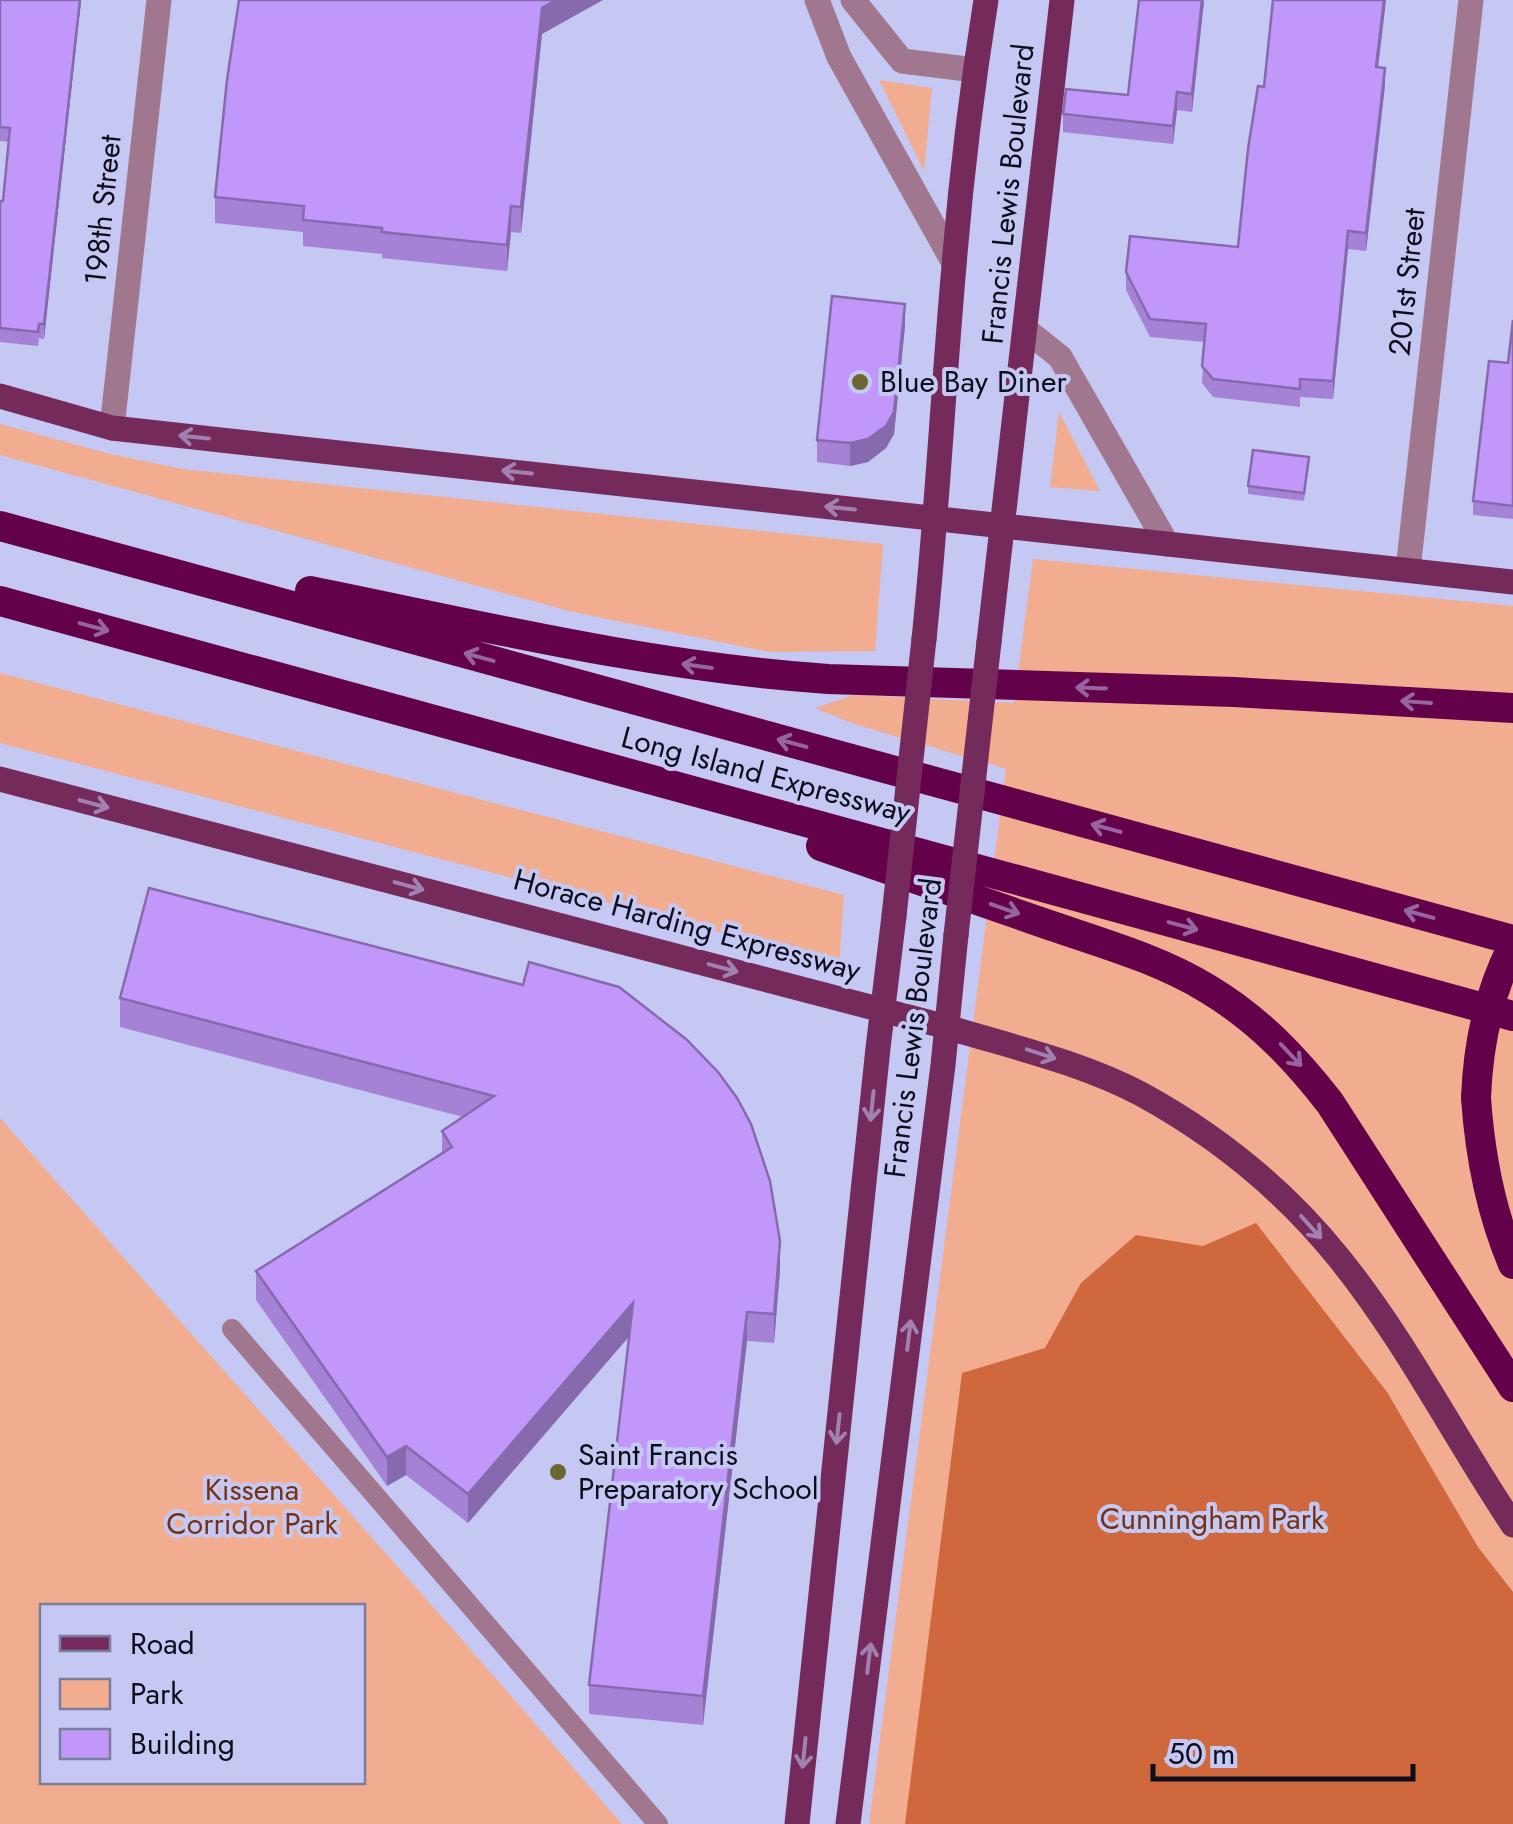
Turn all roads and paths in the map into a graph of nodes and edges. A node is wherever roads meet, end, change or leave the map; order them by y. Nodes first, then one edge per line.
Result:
1 (160, 0) edge
2 (816, 0) edge
3 (853, 0) edge
4 (986, 0) edge
5 (1062, 0) edge
6 (1470, 0) edge
7 (975, 70) junction
8 (954, 263) junction
9 (1026, 330) junction
10 (0, 396) edge
11 (112, 428) junction
12 (936, 519) junction
13 (1004, 526) junction
14 (14, 529) edge
15 (1168, 544) junction
16 (1408, 570) junction
17 (1513, 582) edge
18 (0, 601) edge
19 (1513, 708) edge
20 (548, 752) junction
21 (0, 779) edge
22 (1513, 943) edge
23 (882, 1009) junction
24 (1513, 1016) edge
25 (947, 1027) junction
26 (1513, 1264) edge
27 (1468, 1315) junction
28 (232, 1329) dead end
29 (1513, 1376) edge
30 (1513, 1387) edge
31 (1513, 1526) edge
32 (658, 1824) edge
33 (796, 1824) edge
34 (848, 1824) edge

1 - 11 street, 198th Street
2 - 8 street
3 - 7 street
4 - 7 main road, Francis Lewis Boulevard
5 - 9 main road, Francis Lewis Boulevard
6 - 16 street, 201st Street
7 - 8 main road, Francis Lewis Boulevard
8 - 12 main road, Francis Lewis Boulevard
9 - 13 main road, Francis Lewis Boulevard
9 - 15 street
10 - 11 main road
12 -> 11 main road
12 - 13 main road
12 - 23 main road, Francis Lewis Boulevard, bridge
13 - 15 main road
13 - 25 main road, Francis Lewis Boulevard, bridge
19 -> 14 highway
22 -> 14 highway, Long Island Expressway
15 - 16 main road
16 - 17 main road
18 -> 20 highway, Long Island Expressway
20 -> 24 highway, Long Island Expressway
20 -> 27 highway
21 -> 23 main road, Horace Harding Expressway
22 - 26 highway, bridge
23 - 25 main road, Horace Harding Expressway
23 -> 33 main road, Francis Lewis Boulevard
25 -> 31 main road, Horace Harding Expressway
34 -> 25 main road, Francis Lewis Boulevard
27 - 29 highway
27 - 30 highway
28 - 32 lane

